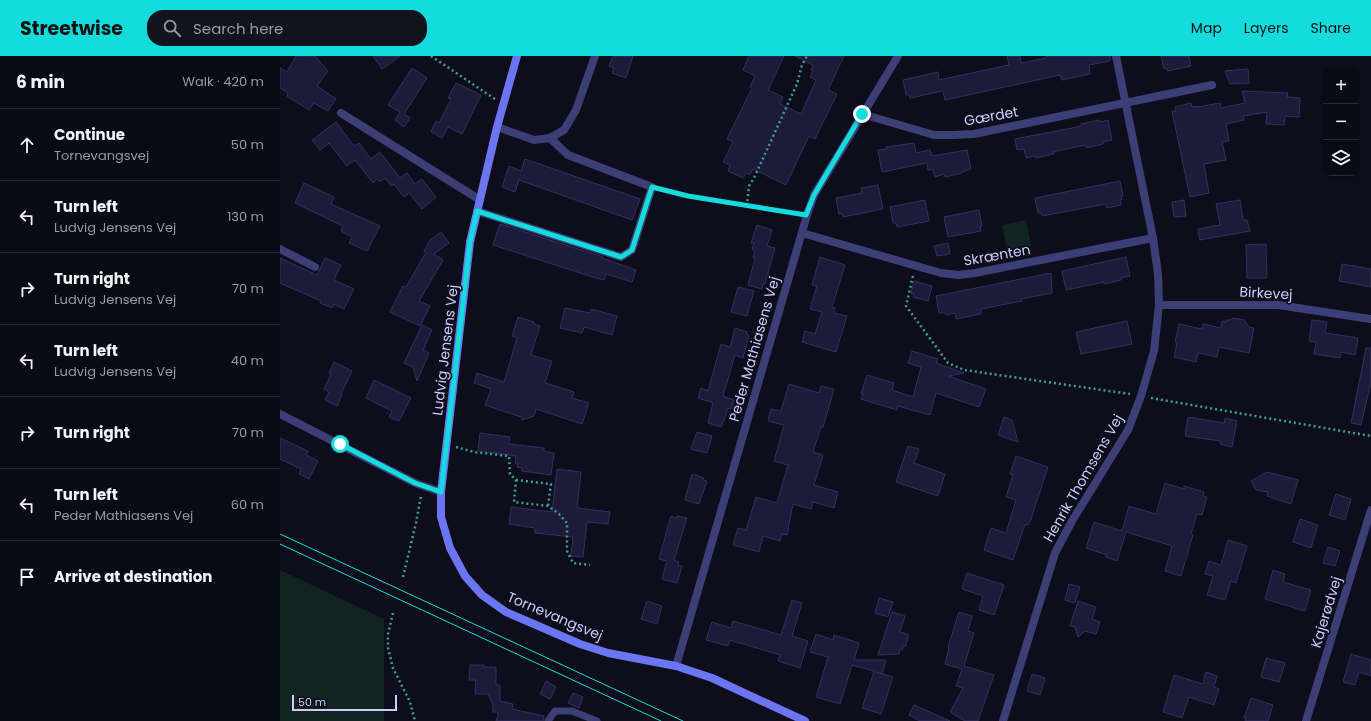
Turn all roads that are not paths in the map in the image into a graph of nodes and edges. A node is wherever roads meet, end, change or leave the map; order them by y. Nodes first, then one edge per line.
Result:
1 (517, 56) edge
2 (595, 56) edge
3 (898, 56) edge
4 (1116, 56) edge
5 (1212, 85) dead end
6 (1125, 103) junction
7 (341, 113) dead end
8 (862, 114) junction
9 (497, 127) junction
10 (550, 138) junction
11 (480, 200) junction
12 (477, 211) junction
13 (802, 233) junction
14 (1153, 238) junction
15 (280, 249) edge
16 (315, 267) dead end
17 (1159, 305) junction
18 (1371, 319) edge
19 (280, 414) edge
20 (441, 492) junction
21 (1371, 510) edge
22 (676, 666) junction
23 (548, 721) edge
24 (597, 721) edge
25 (805, 721) edge
26 (1003, 721) edge
27 (1306, 721) edge

1 - 9 street, Ludvig Jensens Vej
2 - 10 street
3 - 8 street, Peder Mathiasens Vej
4 - 6 street, Henrik Thomsens Vej
5 - 6 street
6 - 8 street, Gærdet
6 - 14 street, Henrik Thomsens Vej
7 - 11 street
8 - 13 street, Peder Mathiasens Vej
9 - 10 street
9 - 11 street, Ludvig Jensens Vej
10 - 12 street
11 - 12 street, Ludvig Jensens Vej
12 - 20 street, Ludvig Jensens Vej
13 - 14 street, Skrænten
13 - 22 street, Peder Mathiasens Vej
14 - 17 street, Henrik Thomsens Vej
15 - 16 street
17 - 18 street, Birkevej
17 - 26 street, Henrik Thomsens Vej
19 - 20 street
20 - 22 street, Tornevangsvej
21 - 27 street, Kajerødvej
22 - 25 street, Tornevangsvej
23 - 24 lane

